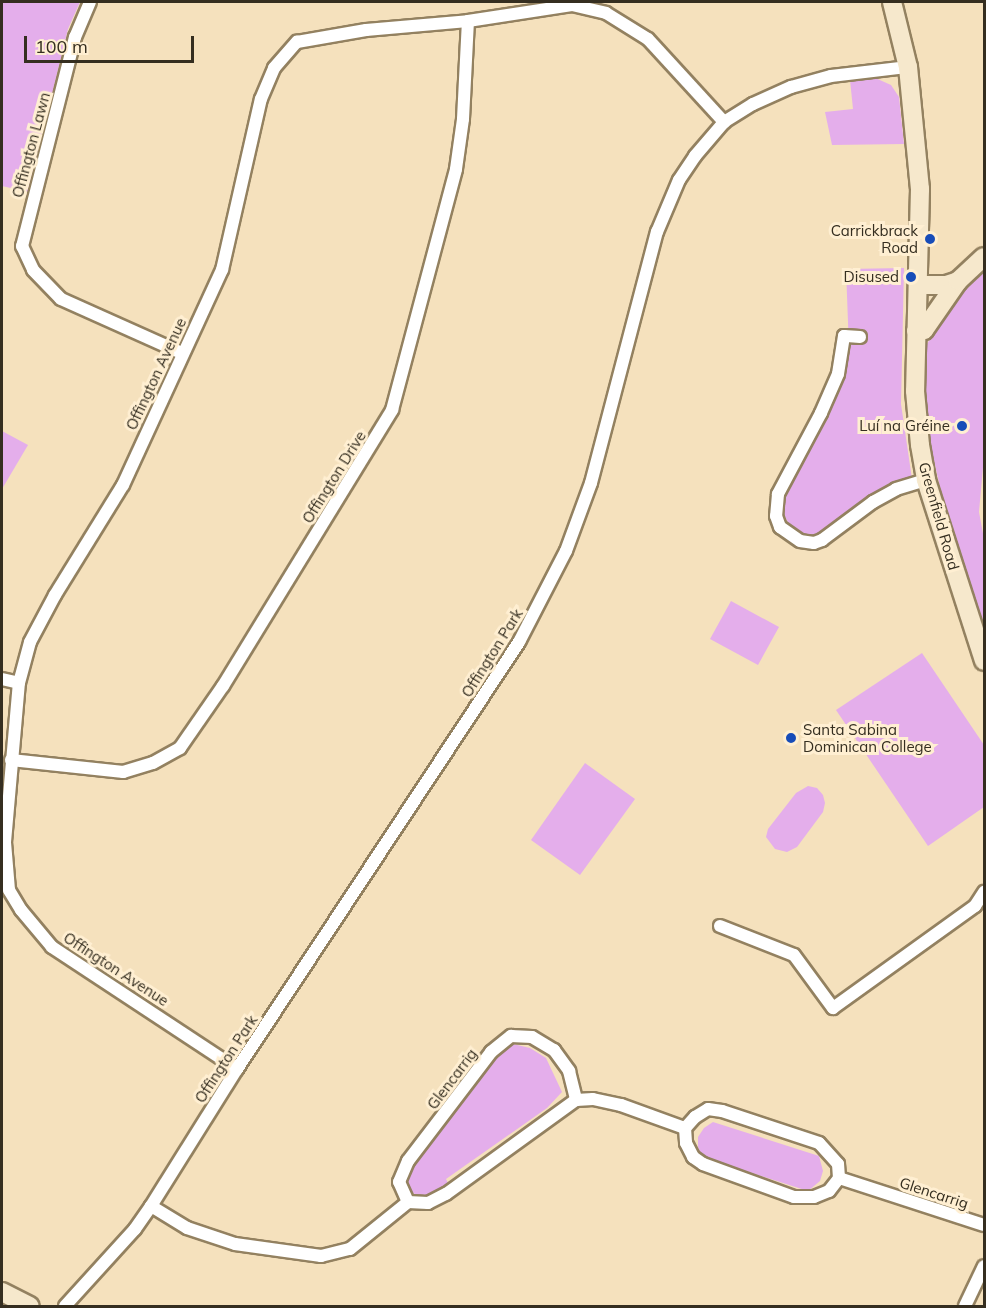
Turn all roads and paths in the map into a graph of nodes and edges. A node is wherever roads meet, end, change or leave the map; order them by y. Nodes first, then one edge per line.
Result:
1 (90, 2) edge
2 (892, 2) edge
3 (572, 3) edge
4 (468, 21) junction
5 (908, 68) junction
6 (724, 122) junction
7 (984, 256) edge
8 (958, 281) junction
9 (918, 285) junction
10 (916, 331) junction
11 (860, 337) dead end
12 (182, 352) junction
13 (926, 480) junction
14 (984, 661) edge
15 (2, 679) edge
16 (19, 683) junction
17 (11, 760) junction
18 (984, 892) edge
19 (720, 926) dead end
20 (237, 1069) junction
21 (576, 1100) junction
22 (685, 1128) junction
23 (839, 1178) junction
24 (408, 1202) junction
25 (151, 1206) junction
26 (984, 1225) edge
27 (984, 1266) edge
28 (2, 1292) edge
29 (30, 1306) edge
30 (65, 1306) edge
31 (965, 1306) edge

1 - 12 street, Offington Lawn
2 - 5 main road
3 - 4 street, Offington Avenue
3 - 6 street, Offington Avenue
4 - 12 street, Offington Avenue
4 - 17 street, Offington Drive
5 - 6 street, Offington Park
5 - 9 main road
6 - 20 street, Offington Park
7 - 8 main road
8 - 9 main road
8 - 10 main road
9 - 10 main road
10 - 13 main road, Greenfield Road
11 - 13 street
12 - 16 street, Offington Avenue
13 - 14 main road, Greenfield Road
15 - 16 street
16 - 17 street, Offington Avenue
17 - 20 street, Offington Avenue
18 - 19 street
20 - 25 street, Offington Park
21 - 22 street
21 - 24 street
21 - 24 street, Glencarrig
22 - 23 street
22 - 23 street
23 - 26 street, Glencarrig
24 - 25 street
25 - 30 street, Offington Park
27 - 31 street
28 - 29 main road

